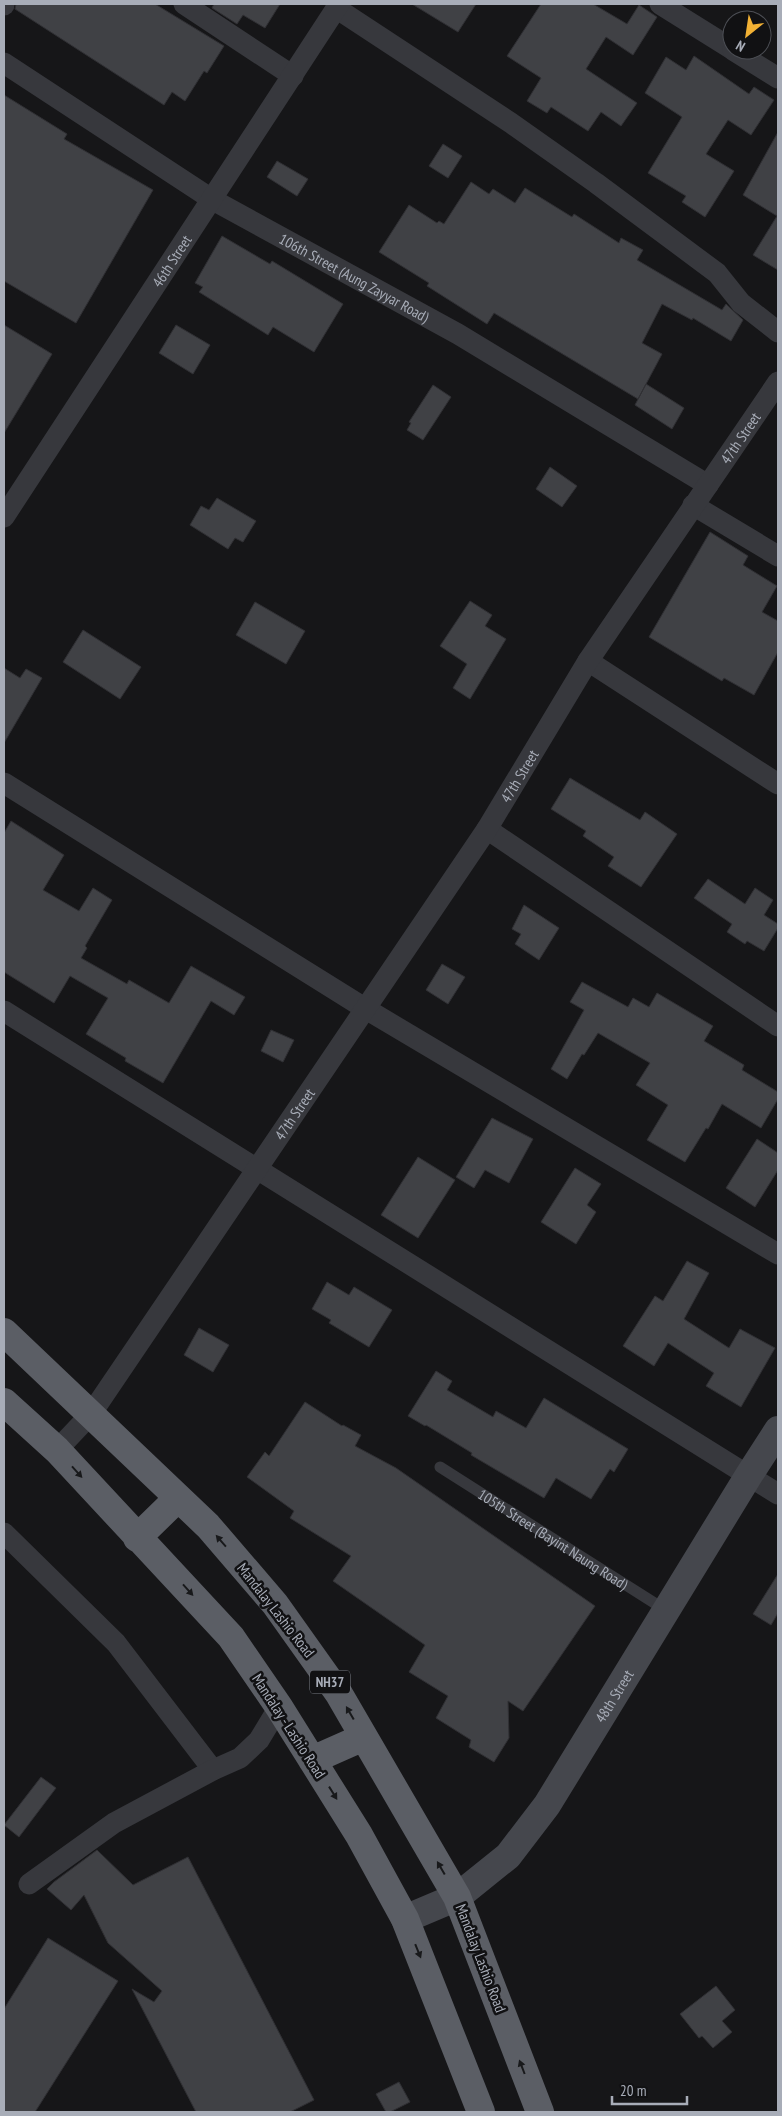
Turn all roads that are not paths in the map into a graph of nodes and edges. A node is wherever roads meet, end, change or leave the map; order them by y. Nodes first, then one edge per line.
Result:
1 (184, 4) edge
2 (660, 4) edge
3 (337, 6) edge
4 (722, 43) edge
5 (749, 60) edge
6 (4, 63) edge
7 (293, 76) junction
8 (778, 78) edge
9 (213, 200) junction
10 (778, 332) edge
11 (778, 382) edge
12 (708, 485) junction
13 (693, 505) junction
14 (4, 517) edge
15 (778, 556) edge
16 (588, 661) junction
17 (4, 783) edge
18 (778, 784) edge
19 (487, 828) junction
20 (366, 1009) junction
21 (4, 1011) edge
22 (778, 1026) edge
23 (256, 1168) junction
24 (778, 1254) edge
25 (4, 1332) edge
26 (4, 1402) edge
27 (91, 1414) junction
28 (778, 1430) edge
29 (57, 1450) junction
30 (440, 1467) dead end
31 (749, 1475) junction
32 (778, 1494) edge
33 (178, 1498) junction
34 (4, 1533) edge
35 (137, 1538) junction
36 (667, 1611) junction
37 (279, 1707) junction
38 (364, 1737) junction
39 (312, 1760) junction
40 (213, 1770) junction
41 (30, 1884) dead end
42 (457, 1897) junction
43 (405, 1919) junction
44 (481, 2112) edge
45 (540, 2112) edge

1 - 7 street
2 - 4 street
3 - 7 street, 46th Street
3 - 10 street
5 - 8 street
6 - 9 street, 106th Street (Aung Zayyar Road)
7 - 9 street, 46th Street
9 - 12 street, 106th Street (Aung Zayyar Road)
9 - 14 street, 46th Street
11 - 12 street, 47th Street
12 - 13 street, 47th Street
13 - 15 street
13 - 16 street, 47th Street
16 - 18 street
16 - 19 street, 47th Street
17 - 20 street
19 - 20 street, 47th Street
19 - 22 street
20 - 23 street, 47th Street
20 - 24 street
21 - 23 street
23 - 27 street, 47th Street
23 - 31 street
25 - 27 highway, Mandalay Lashio Road / NH37
26 - 29 highway, Mandalay - Lashio Road
27 - 29 street, 47th Street
27 - 33 highway, Mandalay Lashio Road / NH37
28 - 31 main road, 48th Street
29 -> 35 highway, Mandalay - Lashio Road
30 - 36 lane, 105th Street (Bayint Naung Road)
31 - 32 street
31 - 36 main road, 48th Street
33 - 35 highway
38 -> 33 highway, Mandalay Lashio Road / NH37
34 - 40 street
35 -> 37 highway, Mandalay - Lashio Road
36 - 42 main road, 48th Street
37 - 39 highway, Mandalay - Lashio Road
37 - 40 street
38 - 39 highway
42 -> 38 highway, Mandalay Lashio Road / NH37
39 -> 43 highway, Mandalay - Lashio Road
40 - 41 street
42 - 43 main road, 48th Street
45 -> 42 highway, Mandalay Lashio Road / NH37
43 -> 44 highway, Mandalay - Lashio Road

